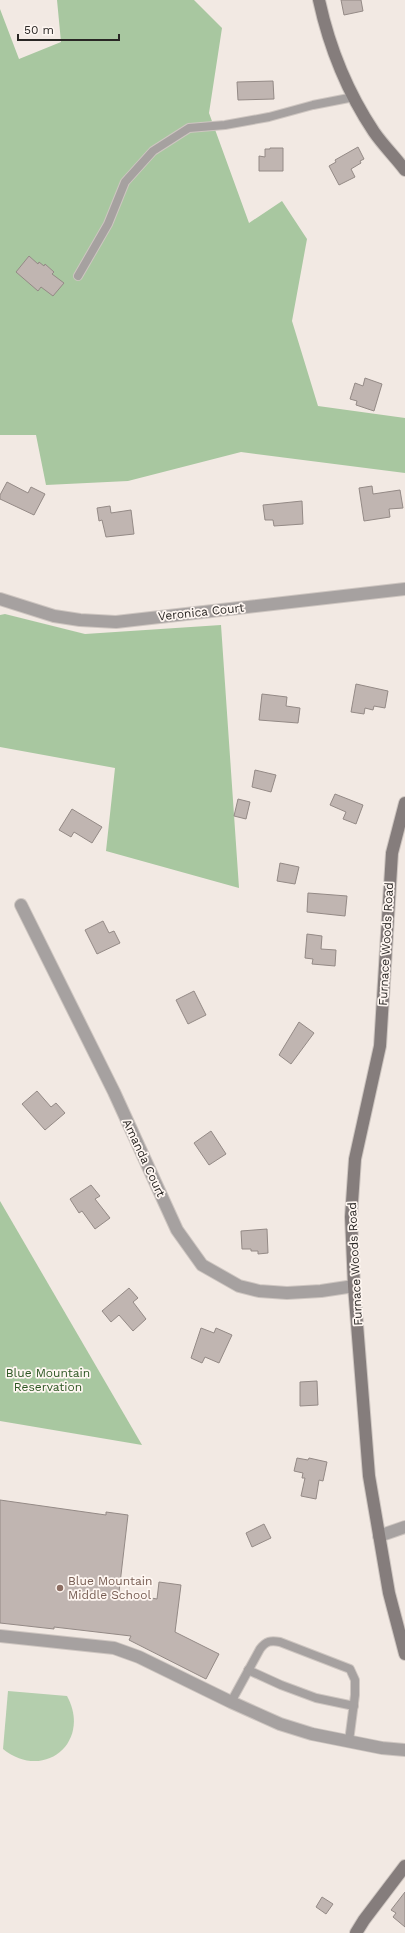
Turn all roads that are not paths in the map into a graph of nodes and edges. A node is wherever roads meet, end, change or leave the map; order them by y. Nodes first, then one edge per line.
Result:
1 (319, 0) edge
2 (354, 97) junction
3 (405, 170) edge
4 (78, 276) dead end
5 (405, 589) edge
6 (0, 599) edge
7 (405, 803) edge
8 (21, 905) dead end
9 (354, 1286) junction
10 (405, 1527) edge
11 (379, 1536) junction
12 (0, 1636) edge
13 (405, 1654) edge
14 (248, 1670) junction
15 (231, 1702) junction
16 (354, 1706) junction
17 (349, 1741) junction
18 (405, 1750) edge
19 (405, 1866) edge
20 (356, 1933) edge

1 - 2 street
2 - 3 street
2 - 4 lane
5 - 6 street, Veronica Court
7 - 9 street, Furnace Woods Road
8 - 9 street, Amanda Court
9 - 11 street, Furnace Woods Road
10 - 11 street
11 - 13 street, Furnace Woods Road
12 - 15 street
14 - 15 lane
14 - 16 lane
14 - 16 lane
15 - 17 street
16 - 17 lane
17 - 18 street
19 - 20 street

